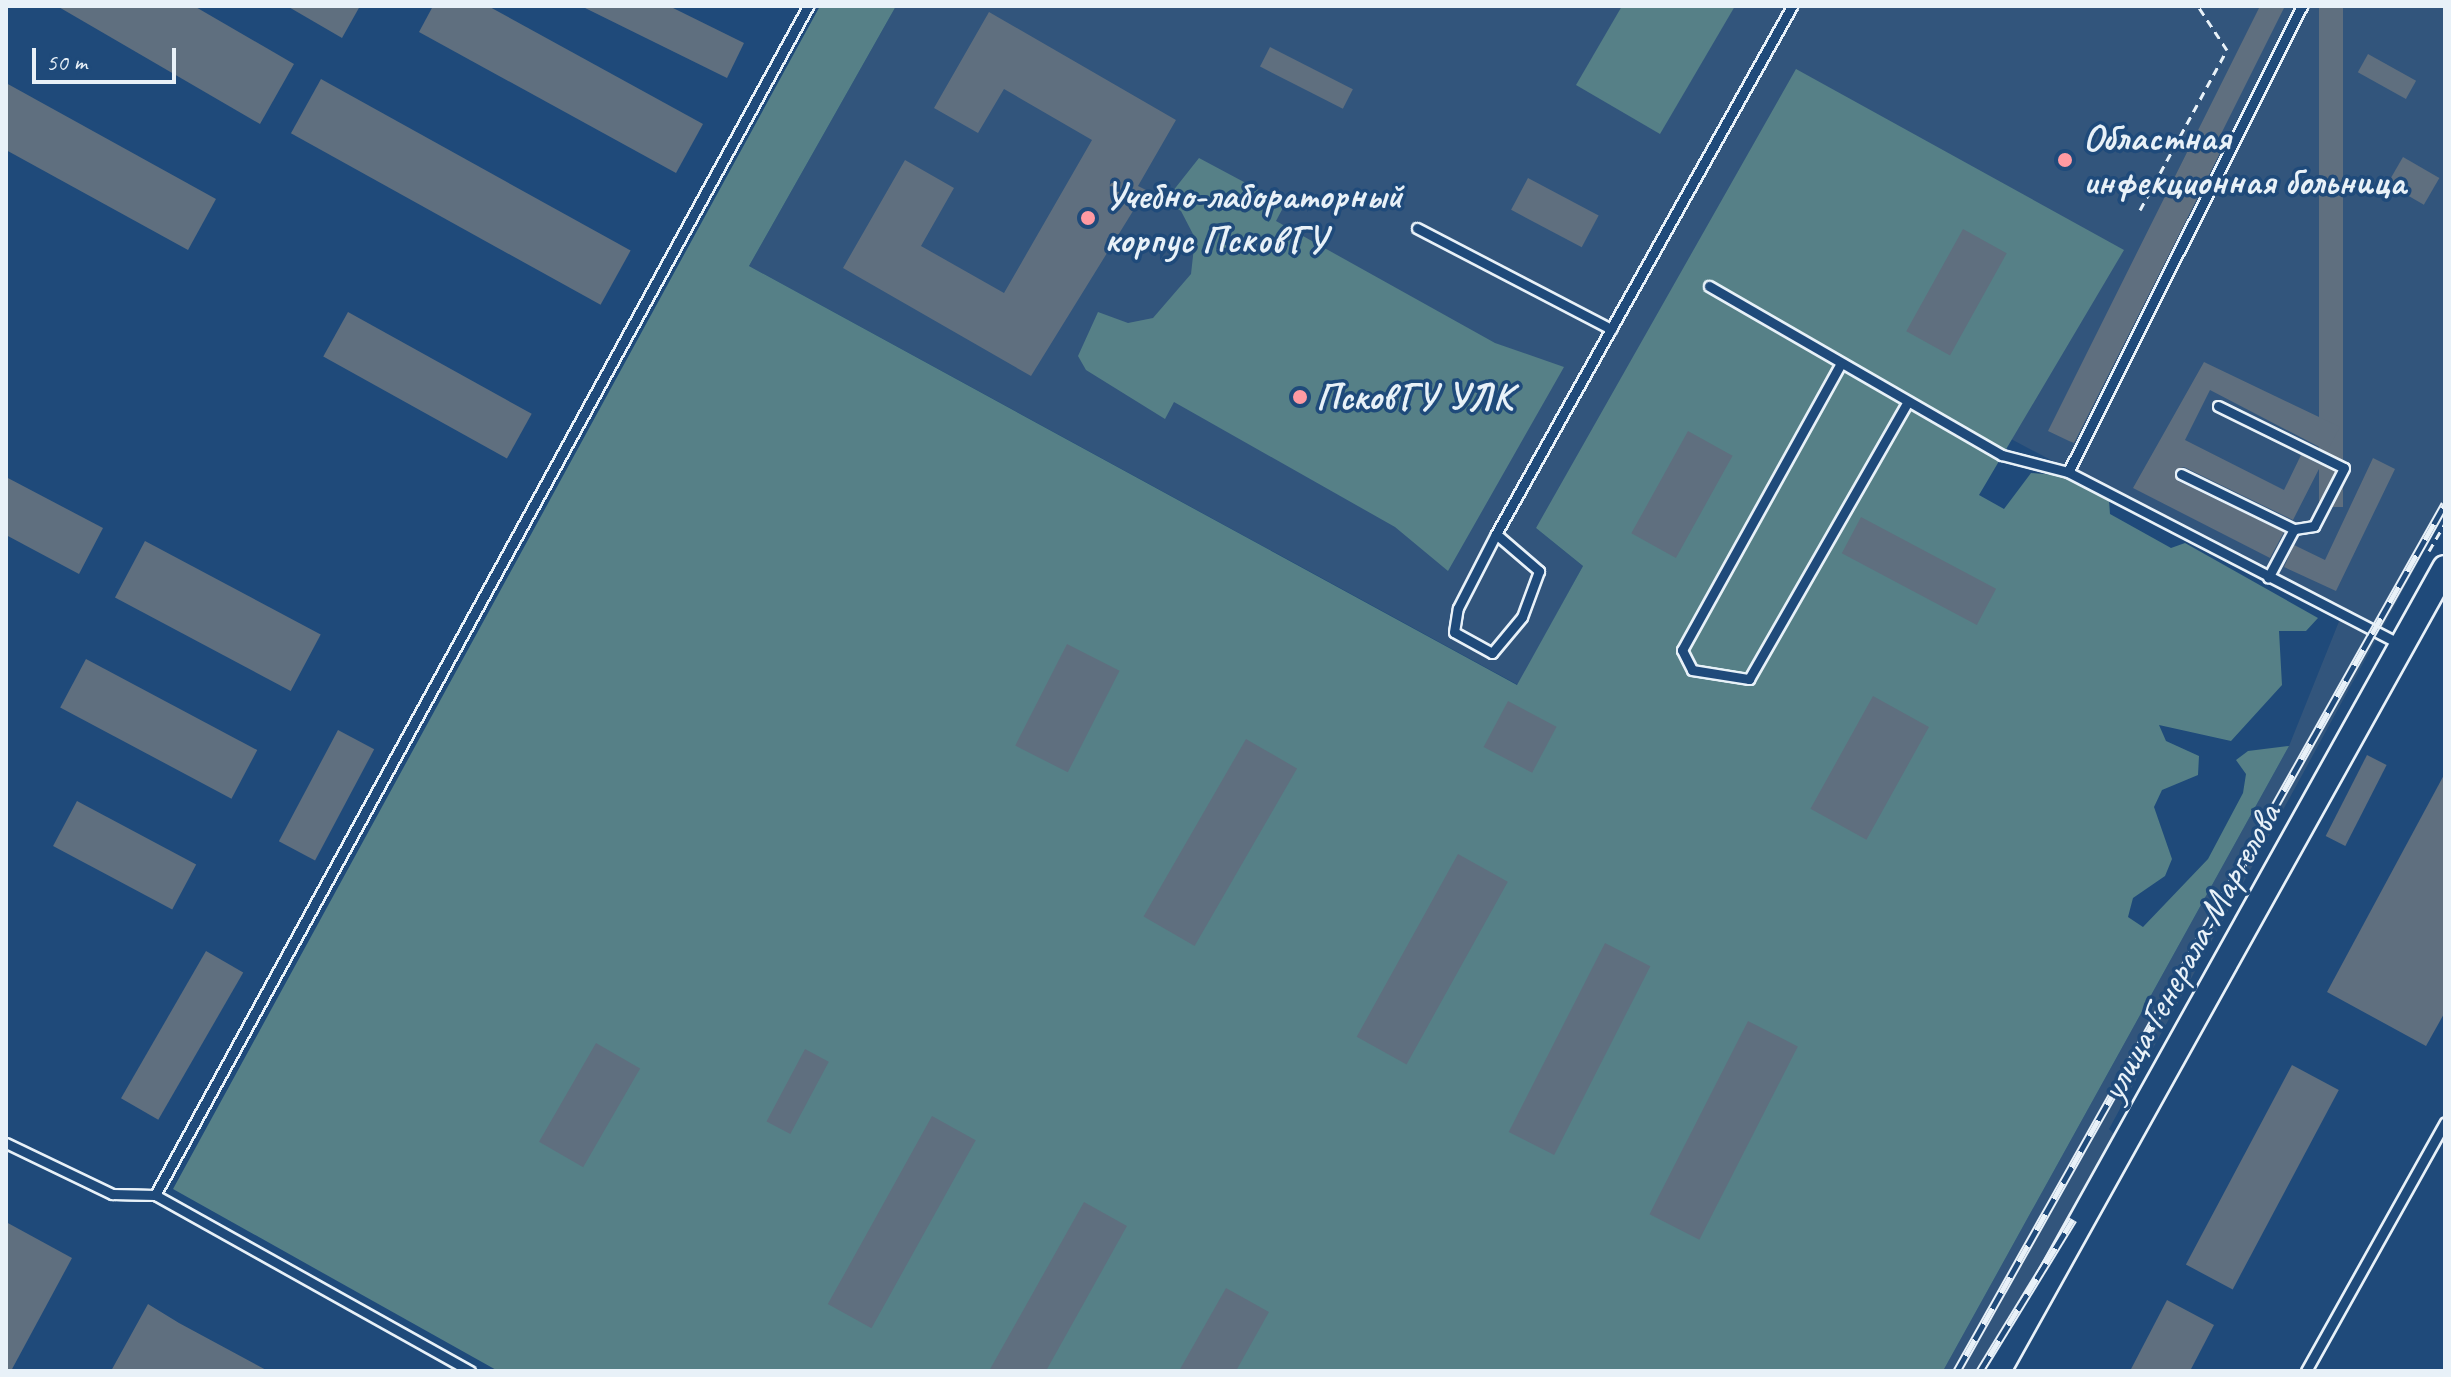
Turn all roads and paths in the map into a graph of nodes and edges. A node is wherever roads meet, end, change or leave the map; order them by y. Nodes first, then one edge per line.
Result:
1 (808, 6) edge
2 (1792, 6) edge
3 (2198, 6) edge
4 (2302, 6) edge
5 (2140, 210) dead end
6 (1417, 228) dead end
7 (1709, 286) dead end
8 (1611, 329) junction
9 (1840, 365) junction
10 (1906, 405) junction
11 (2218, 406) dead end
12 (2068, 472) junction
13 (2181, 474) dead end
14 (2294, 529) junction
15 (1496, 534) junction
16 (2445, 568) edge
17 (2268, 578) junction
18 (2402, 645) junction
19 (2445, 1122) edge
20 (6, 1143) edge
21 (155, 1195) junction
22 (470, 1371) edge
23 (1998, 1371) edge
24 (2306, 1371) edge

1 - 21 lane
2 - 8 lane
3 - 5 path
4 - 12 lane
6 - 8 lane
7 - 9 lane
8 - 15 lane
9 - 10 lane
9 - 10 lane
10 - 12 lane
11 - 14 lane
12 - 17 lane
13 - 14 lane
14 - 17 lane
15 - 15 lane
16 - 18 main road, улица Генерала Маргелова
17 - 18 lane
18 - 23 main road, улица Генерала Маргелова
19 - 24 lane
20 - 21 lane
21 - 22 lane

